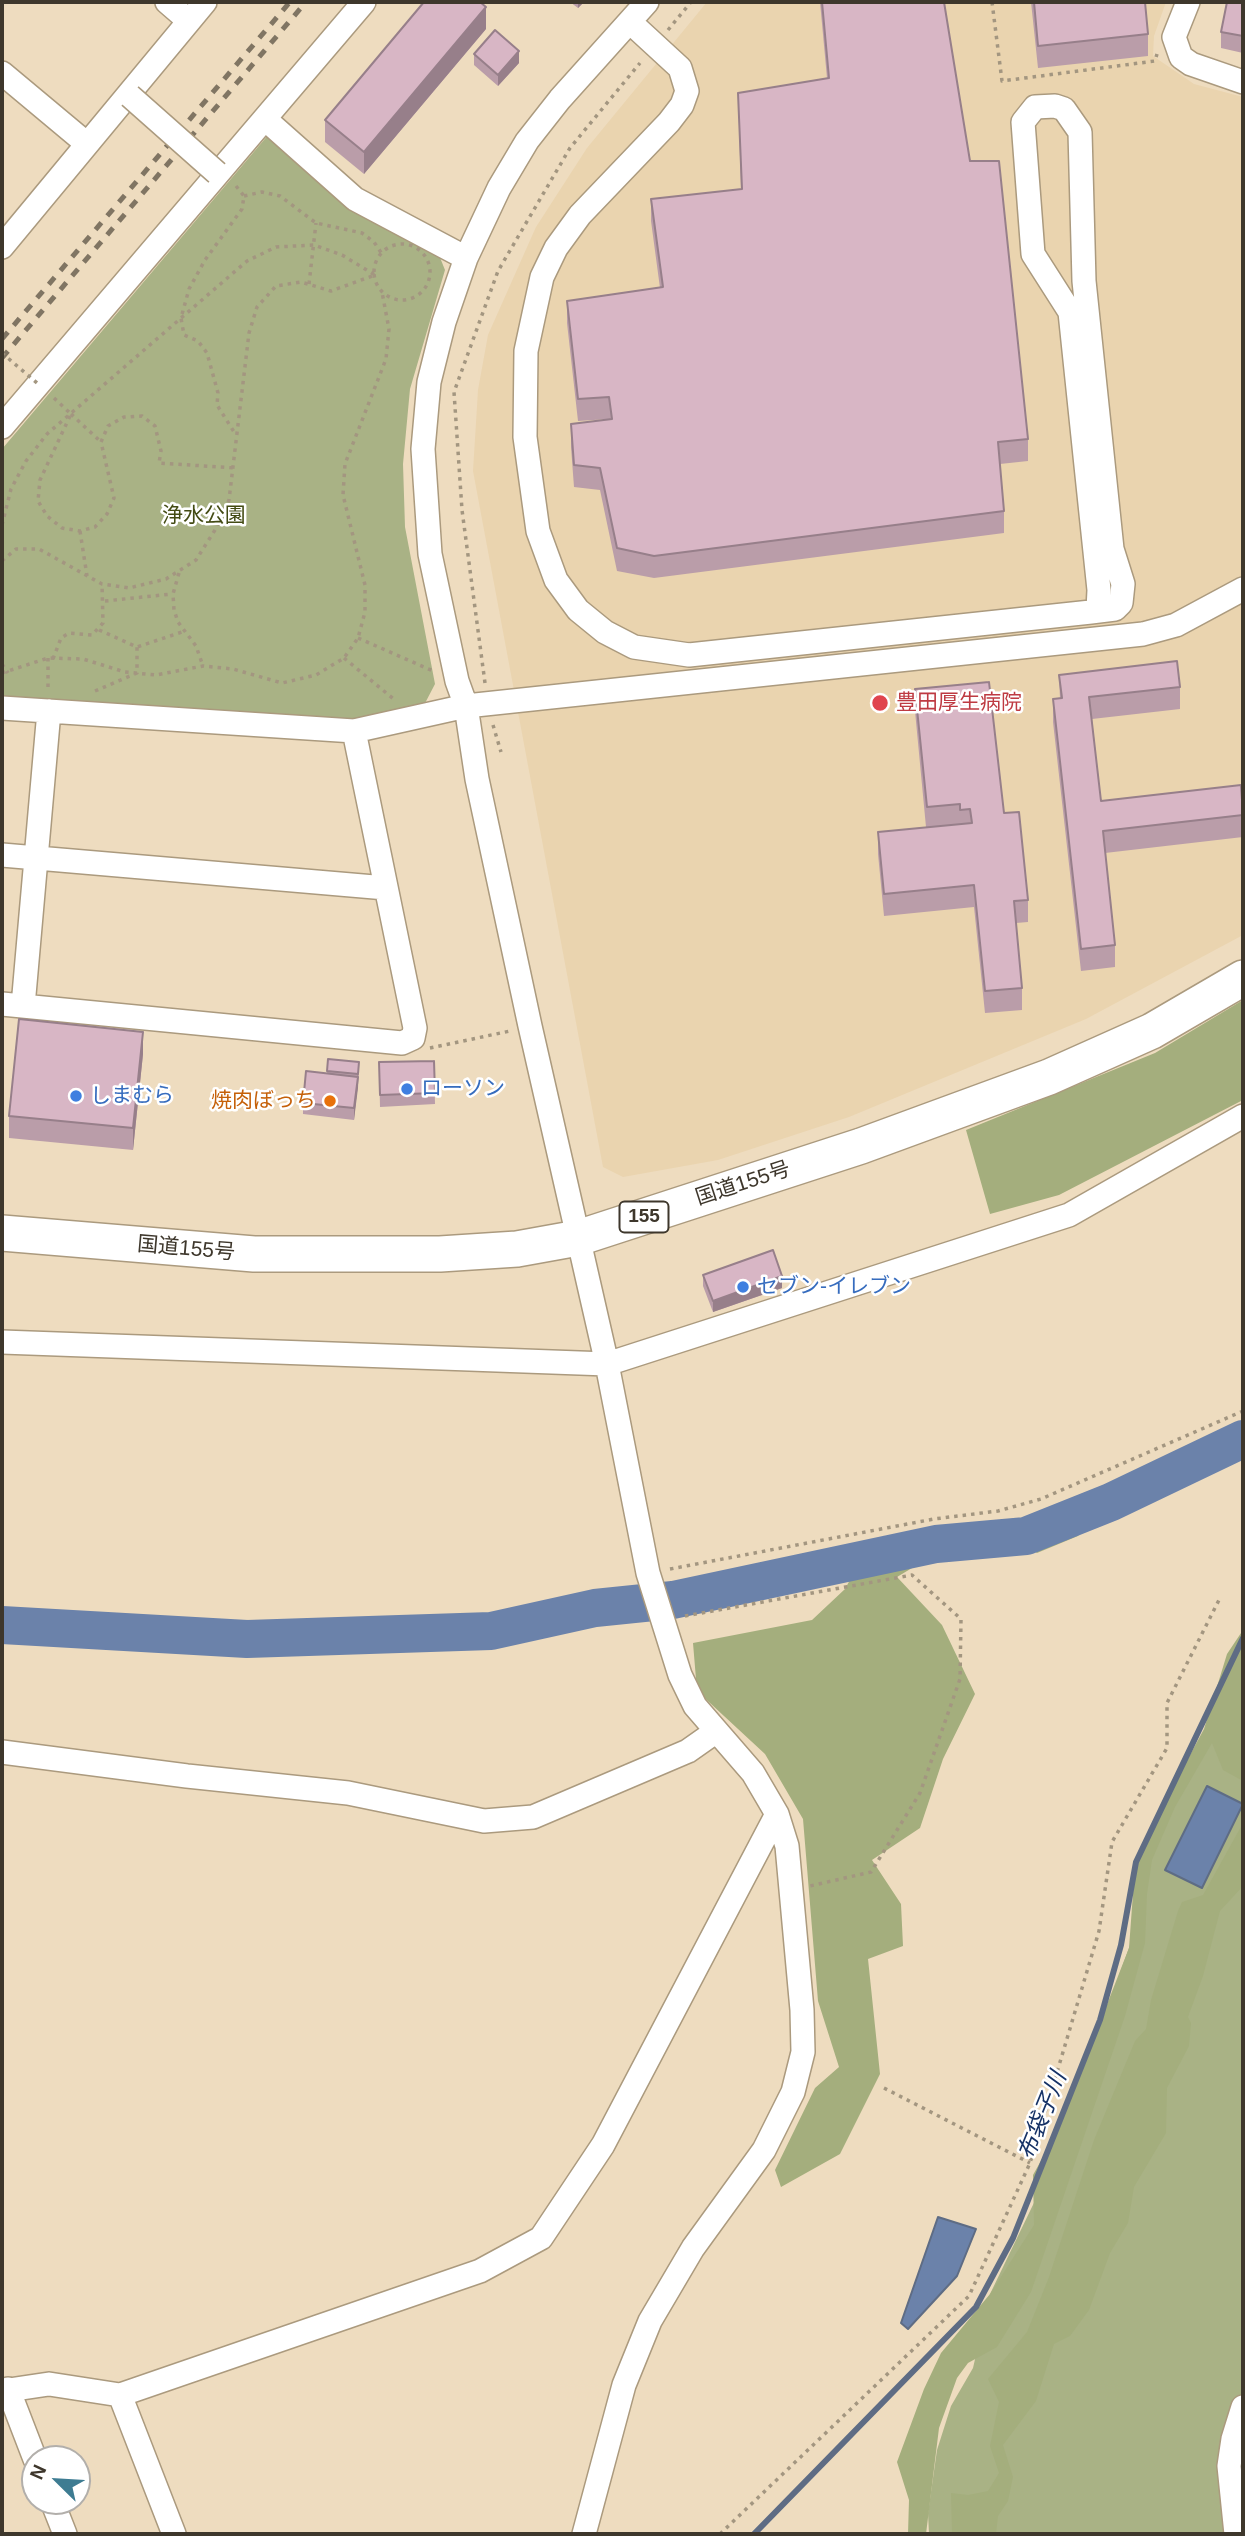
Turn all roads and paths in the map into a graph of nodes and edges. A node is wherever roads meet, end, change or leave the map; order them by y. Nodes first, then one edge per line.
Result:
1 (167, 2) edge
2 (205, 2) edge
3 (364, 2) edge
4 (647, 2) edge
5 (992, 2) edge
6 (1188, 2) edge
7 (189, 21) junction
8 (630, 22) junction
9 (1158, 51) dead end
10 (2, 73) edge
11 (1243, 82) edge
12 (130, 96) junction
13 (265, 119) junction
14 (87, 144) junction
15 (217, 173) junction
16 (244, 196) junction
17 (316, 223) junction
18 (314, 245) junction
19 (2, 247) edge
20 (382, 254) junction
21 (466, 258) junction
22 (375, 275) junction
23 (309, 284) junction
24 (382, 292) junction
25 (181, 318) junction
26 (2, 354) edge
27 (37, 383) junction
28 (71, 414) junction
29 (2, 427) edge
30 (237, 436) junction
31 (102, 442) junction
32 (235, 468) junction
33 (2, 525) edge
34 (80, 531) junction
35 (2, 561) edge
36 (179, 573) junction
37 (87, 576) junction
38 (102, 584) junction
39 (1243, 589) edge
40 (173, 594) junction
41 (105, 601) junction
42 (1098, 610) junction
43 (99, 630) junction
44 (185, 631) junction
45 (358, 638) junction
46 (137, 647) junction
47 (344, 658) junction
48 (50, 659) junction
49 (2, 664) edge
50 (203, 666) junction
51 (2, 673) edge
52 (8, 673) junction
53 (137, 673) junction
54 (457, 681) junction
55 (85, 694) dead end
56 (466, 706) junction
57 (2, 708) edge
58 (49, 711) junction
59 (416, 718) junction
60 (354, 731) junction
61 (2, 855) edge
62 (36, 858) junction
63 (386, 888) junction
64 (1243, 978) edge
65 (13, 1005) edge
66 (530, 1027) junction
67 (413, 1038) junction
68 (1243, 1116) edge
69 (2, 1233) edge
70 (578, 1238) junction
71 (2, 1342) edge
72 (607, 1364) junction
73 (1243, 1411) edge
74 (648, 1573) junction
75 (1221, 1596) dead end
76 (661, 1621) junction
77 (715, 1732) junction
78 (2, 1752) edge
79 (777, 1814) junction
80 (791, 1890) junction
81 (884, 2088) dead end
82 (1030, 2163) junction
83 (5, 2390) edge
84 (120, 2395) junction
85 (1243, 2407) edge
86 (29, 2445) edge
87 (58, 2515) edge
88 (65, 2534) edge
89 (174, 2534) edge
90 (584, 2534) edge
91 (720, 2534) edge
92 (1236, 2534) edge

1 - 7 street
2 - 7 street
3 - 13 street
4 - 8 street
5 - 9 path
6 - 11 street
7 - 12 street
8 - 21 street
8 - 42 street
10 - 14 street
12 - 14 street
12 - 15 street, bridge
13 - 15 street
13 - 21 street
14 - 19 street
15 - 16 path
15 - 27 street
16 - 17 path
16 - 25 path
17 - 18 path
17 - 20 path
18 - 22 path
18 - 23 path
18 - 25 path
20 - 22 path
20 - 24 path
21 - 54 street
22 - 23 path
22 - 24 path
23 - 30 path
24 - 45 path
25 - 28 path
25 - 30 path
26 - 27 path, bridge
27 - 28 path
27 - 29 street
28 - 31 path
28 - 33 path
28 - 34 path
30 - 32 path
31 - 32 path
31 - 34 path
32 - 36 path
34 - 37 path
35 - 37 path
36 - 38 path
36 - 40 path
37 - 38 path
38 - 41 path
39 - 56 street
40 - 41 path
40 - 44 path
41 - 43 path
42 - 42 street
43 - 46 path
43 - 48 path
44 - 46 path
44 - 50 path
45 - 47 path
45 - 54 path
46 - 53 path
47 - 50 path
47 - 59 path
48 - 52 path
48 - 53 path
48 - 58 path
49 - 52 path
50 - 53 path
51 - 52 path
53 - 55 path
54 - 56 street
56 - 59 street
56 - 66 street
57 - 58 street
58 - 60 street
58 - 62 street
59 - 60 street
60 - 63 street
61 - 62 street
62 - 63 street
62 - 65 street
63 - 67 street
64 - 70 highway, 国道155号 / 155
65 - 67 street
66 - 67 path
66 - 70 street
68 - 72 street
69 - 70 highway, 国道155号 / 155
70 - 72 street
71 - 72 street
72 - 74 street
73 - 74 path
74 - 76 street
75 - 82 path
76 - 77 street
76 - 80 path
77 - 78 street
77 - 79 street
79 - 80 street
79 - 84 street
80 - 90 street
81 - 82 path
82 - 91 path
83 - 84 street
83 - 86 street
84 - 89 street
85 - 92 street
87 - 88 street

